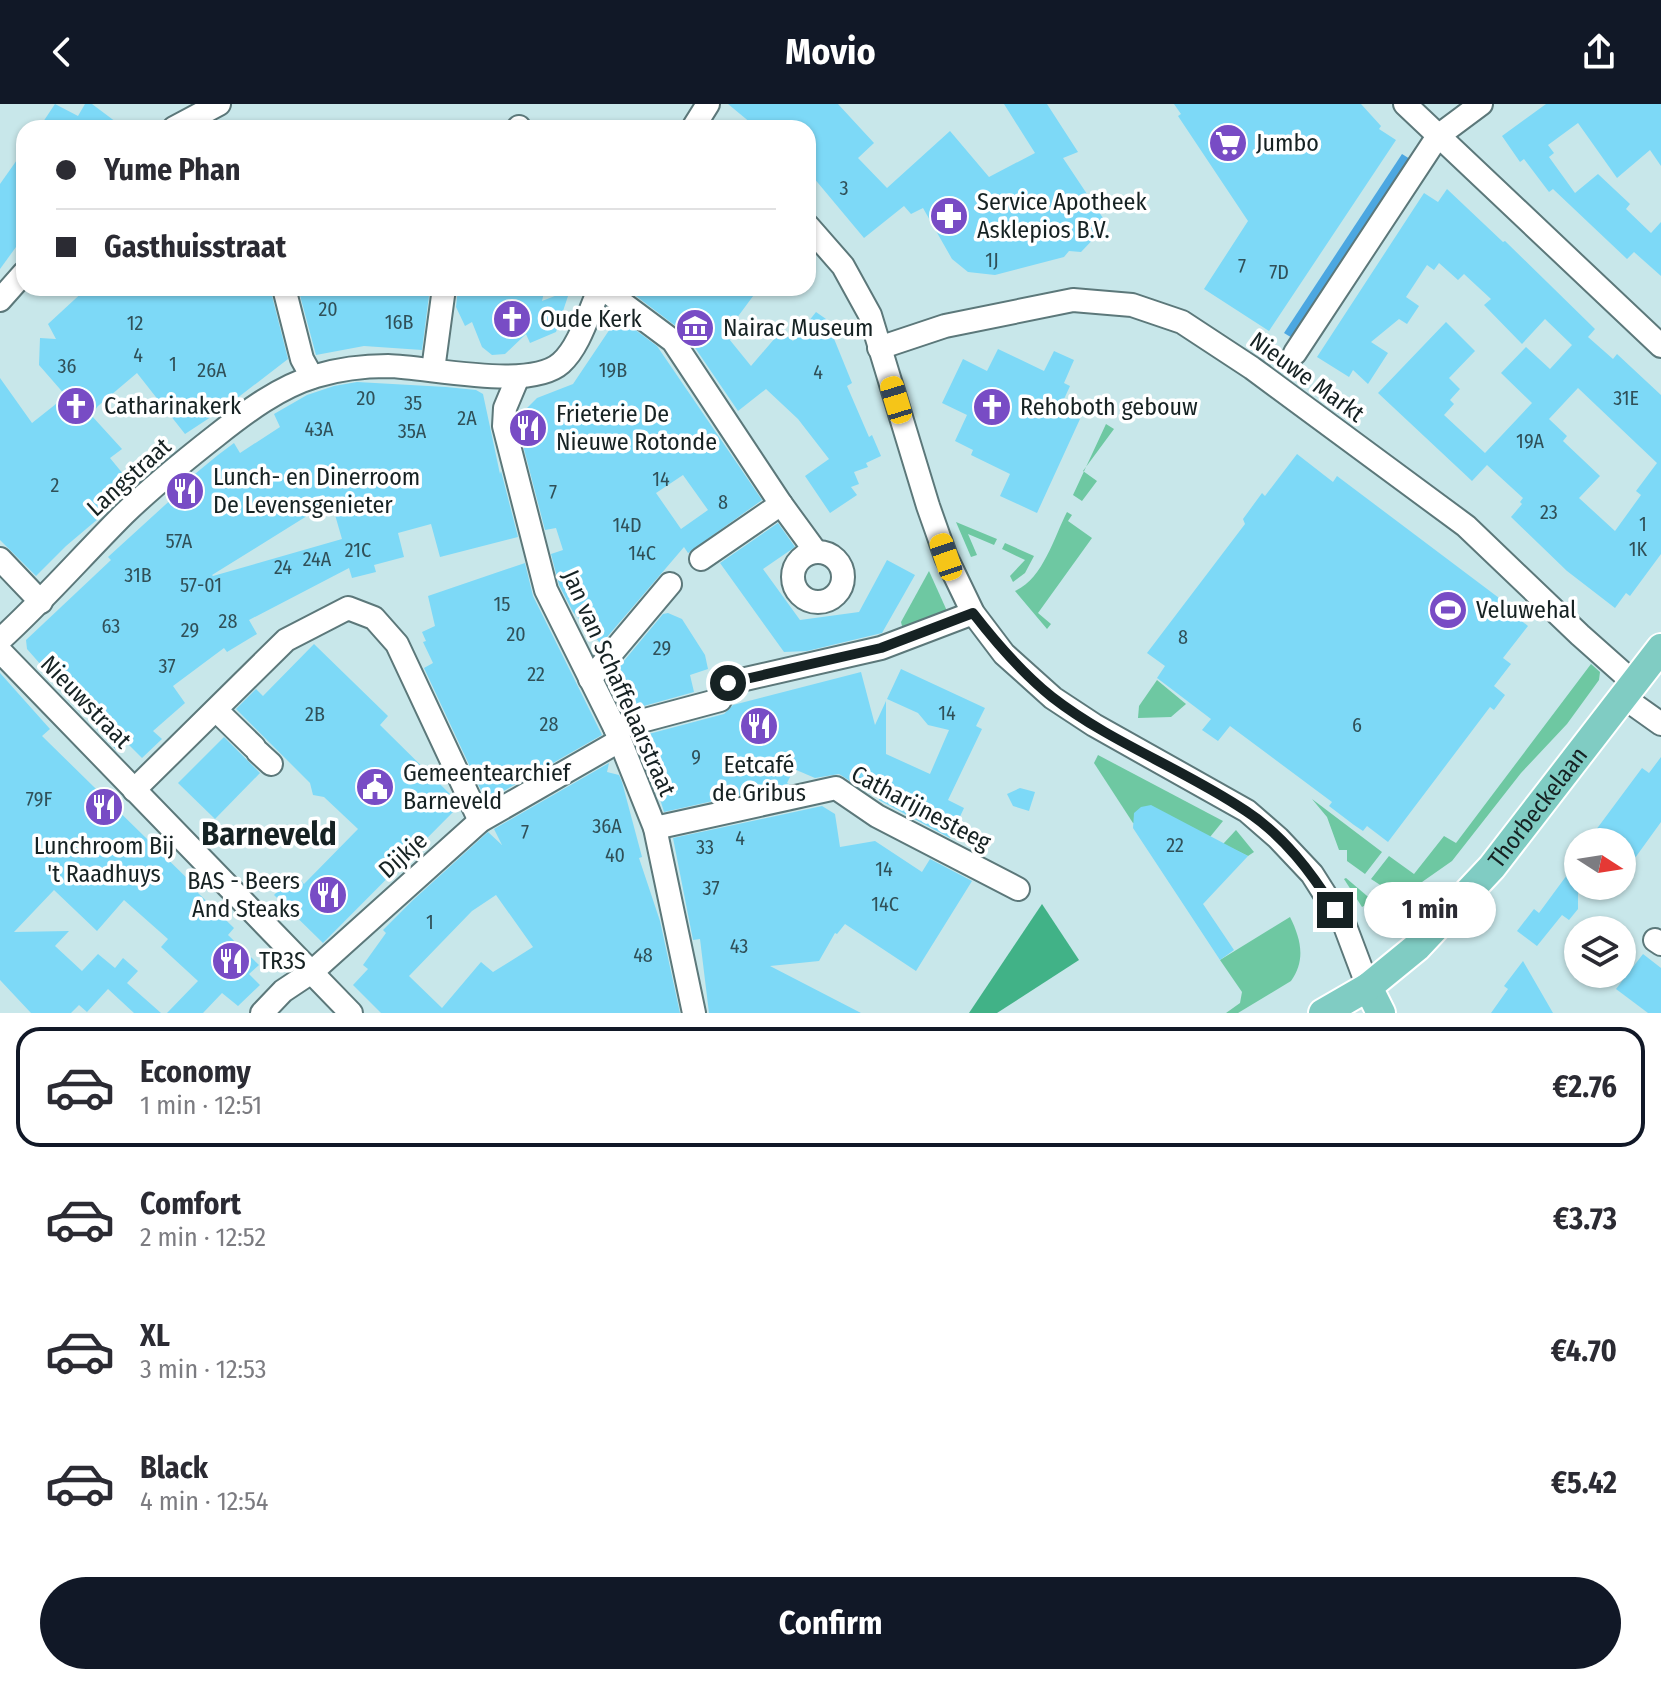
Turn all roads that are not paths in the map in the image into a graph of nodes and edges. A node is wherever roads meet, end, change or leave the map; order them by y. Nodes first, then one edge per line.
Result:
1 (1405, 104) edge
2 (1481, 104) edge
3 (211, 106) edge
4 (187, 120) edge
5 (1438, 136) junction
6 (816, 235) edge
7 (16, 282) edge
8 (286, 296) edge
9 (443, 296) edge
10 (597, 296) edge
11 (612, 296) edge
12 (0, 300) edge
13 (1661, 346) edge
14 (879, 348) junction
15 (1295, 353) dead end
16 (433, 370) junction
17 (312, 377) junction
18 (518, 377) junction
19 (781, 504) junction
20 (816, 552) dead end
21 (0, 559) edge
22 (701, 559) dead end
23 (670, 584) dead end
24 (41, 602) junction
25 (973, 613) junction
26 (0, 640) edge
27 (1661, 648) edge
28 (0, 651) edge
29 (590, 679) junction
30 (1629, 690) junction
31 (216, 710) junction
32 (1661, 724) edge
33 (617, 734) junction
34 (261, 754) dead end
35 (134, 790) junction
36 (480, 821) junction
37 (655, 828) junction
38 (1018, 889) dead end
39 (313, 971) junction
40 (1368, 987) junction
41 (262, 1013) edge
42 (351, 1013) edge
43 (694, 1013) edge
44 (1323, 1013) edge
45 (1381, 1013) edge

1 - 5 street
2 - 5 street
3 - 4 street
5 - 13 street
5 - 15 street
6 - 14 street
7 - 12 street
8 - 17 street
9 - 16 street
10 - 18 street, Langstraat
11 - 19 street
14 - 25 street
14 - 30 street, Nieuwe Markt
16 - 17 street, Langstraat
16 - 18 street, Langstraat
17 - 24 street, Langstraat
18 - 29 street, Jan van Schaffelaarstraat
19 - 20 street
19 - 22 street
21 - 24 street
23 - 29 street
24 - 26 street, Langstraat
25 - 33 street, Dijkje
25 - 40 street
27 - 30 main road, Thorbeckelaan
28 - 35 street, Nieuwstraat
29 - 33 street, Jan van Schaffelaarstraat
30 - 32 street, Nieuwe Markt
30 - 40 main road, Thorbeckelaan
31 - 34 street
31 - 35 street
31 - 36 street
33 - 36 street, Dijkje
33 - 37 street, Jan van Schaffelaarstraat
35 - 39 street, Nieuwstraat
36 - 39 street, Dijkje
37 - 38 street, Catharijnesteeg
37 - 43 street, Jan van Schaffelaarstraat
39 - 41 street, Dijkje
39 - 42 street
40 - 44 main road, Thorbeckelaan
40 - 45 main road

